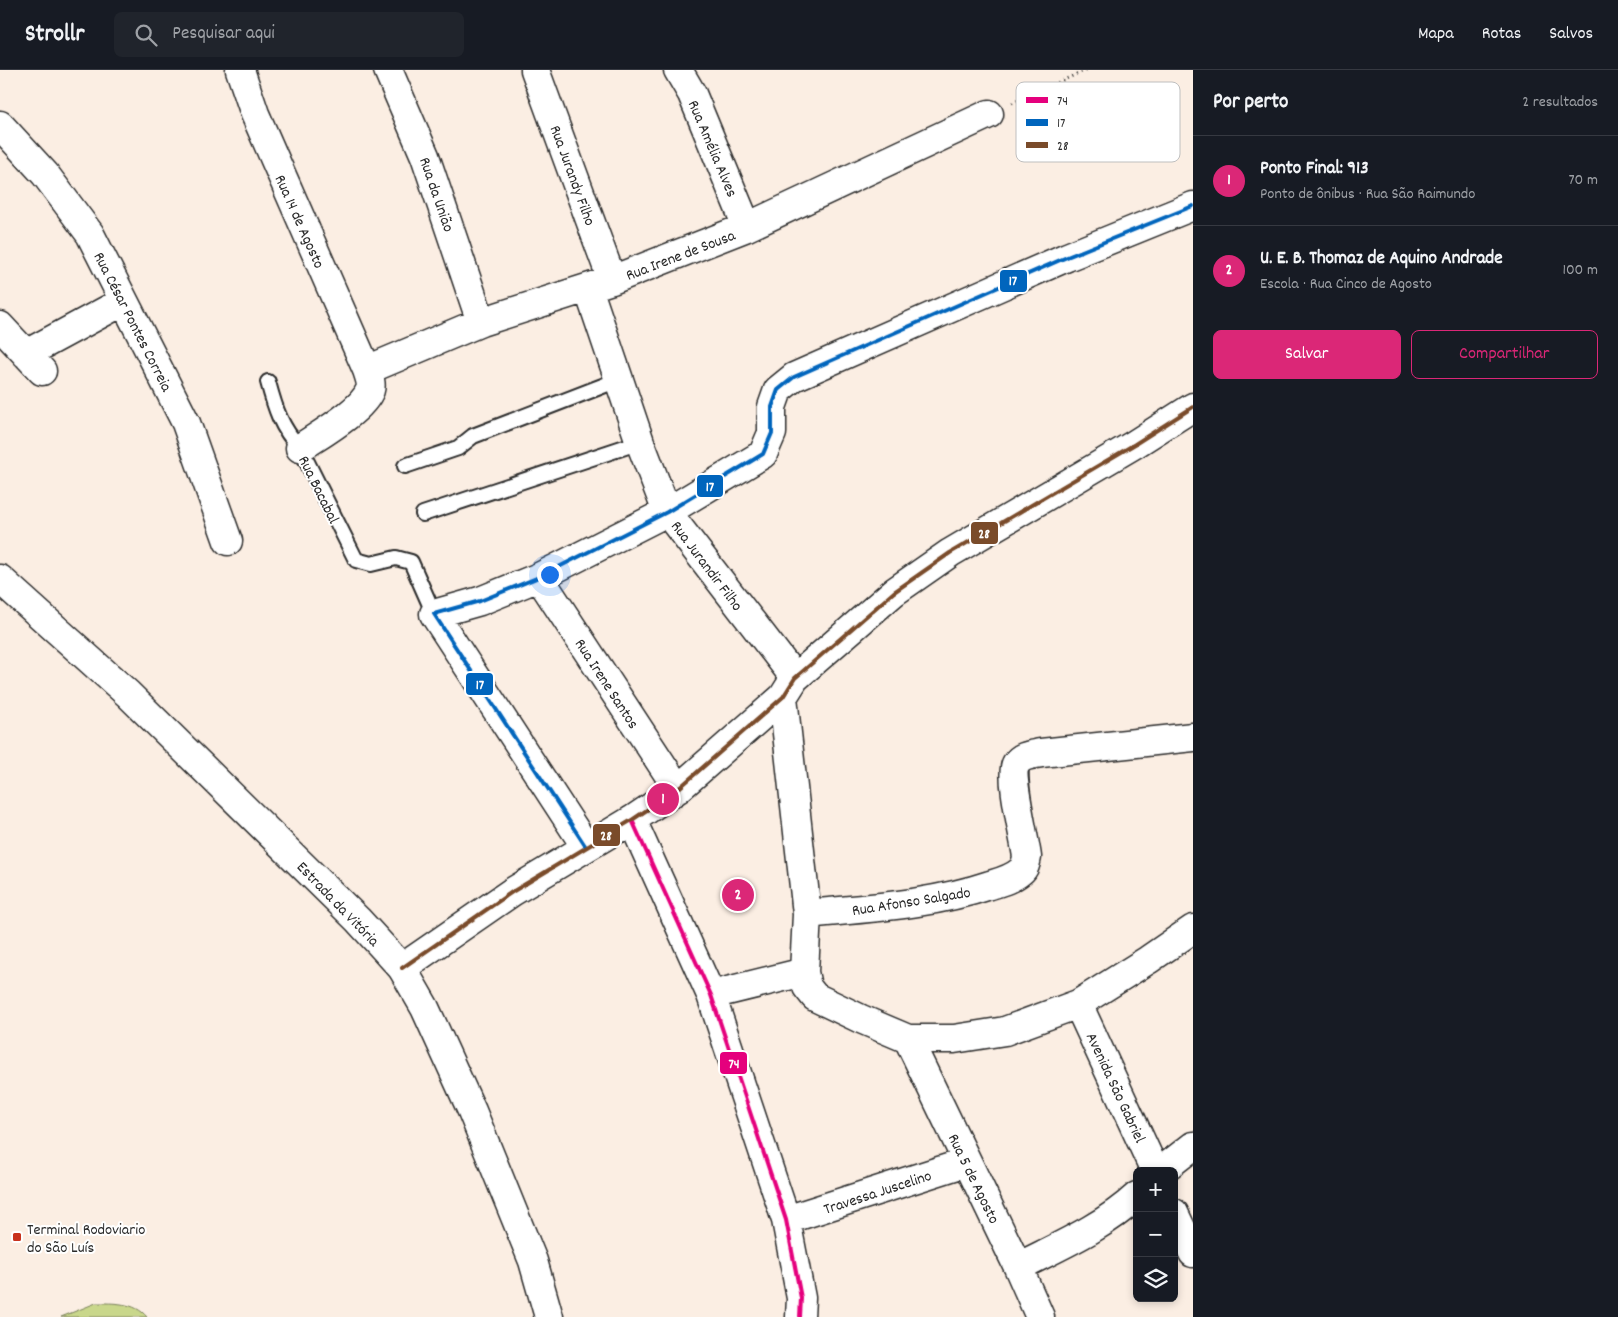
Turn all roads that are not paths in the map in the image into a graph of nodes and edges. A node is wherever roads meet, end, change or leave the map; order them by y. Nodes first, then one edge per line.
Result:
1 (240, 70) edge
2 (388, 70) edge
3 (535, 70) edge
4 (678, 70) edge
5 (989, 114) road end
6 (0, 125) edge
7 (1193, 206) edge
8 (747, 227) junction
9 (600, 284) junction
10 (124, 301) junction
11 (481, 322) junction
12 (0, 326) edge
13 (367, 370) junction
14 (618, 380) junction
15 (268, 382) dead end
16 (1193, 407) edge
17 (640, 442) junction
18 (300, 448) junction
19 (405, 466) dead end
20 (667, 512) junction
21 (423, 514) dead end
22 (228, 541) dead end
23 (539, 577) junction
24 (0, 579) edge
25 (434, 614) junction
26 (789, 687) junction
27 (1193, 737) edge
28 (678, 789) junction
29 (632, 820) junction
30 (586, 847) junction
31 (807, 914) junction
32 (1193, 929) edge
33 (402, 968) junction
34 (804, 972) junction
35 (711, 995) junction
36 (1078, 1004) junction
37 (908, 1039) junction
38 (1193, 1146) edge
39 (967, 1162) junction
40 (1153, 1167) edge
41 (1166, 1167) edge
42 (1133, 1200) edge
43 (786, 1220) junction
44 (1178, 1221) edge
45 (1193, 1253) edge
46 (1018, 1267) junction
47 (549, 1317) edge
48 (800, 1317) edge
49 (1040, 1317) edge

1 - 13 street, Rua 14 de Agosto
2 - 11 street, Rua da União
3 - 9 street, Rua Jurandy Filho
4 - 8 street, Rua Amélia Alves
5 - 8 street, Rua Irene de Sousa
6 - 10 street, Rua César Pontes Correia
7 - 20 street
8 - 9 street, Rua Irene de Sousa
9 - 11 street, Rua Irene de Sousa
9 - 14 street
10 - 12 street
10 - 22 street, Rua César Pontes Correia
11 - 13 street, Rua Irene de Sousa
13 - 18 street
14 - 17 street
14 - 19 lane
15 - 18 lane, Rua Bacabal
16 - 26 street
17 - 20 street, Rua Jurandir Filho
17 - 21 lane
18 - 25 lane, Rua Bacabal
20 - 23 street
20 - 26 street, Rua Jurandir Filho
23 - 25 street
23 - 28 street, Rua Irene Santos
24 - 33 street, Estrada da Vitória
25 - 30 street
26 - 28 street
26 - 31 street
27 - 31 street, Rua Afonso Salgado
28 - 29 street
29 - 30 street
29 - 35 street
30 - 33 street
31 - 34 street
32 - 36 street
33 - 47 street, Estrada da Vitória
34 - 35 street
34 - 37 street
35 - 43 street
36 - 37 street
36 - 40 street, Avenida São Gabriel
37 - 39 street, Rua 5 de Agosto
38 - 41 street
39 - 43 street, Travessa Juscelino
39 - 46 street, Rua 5 de Agosto
42 - 46 street
43 - 48 street
44 - 45 street
46 - 49 street, Rua 5 de Agosto

